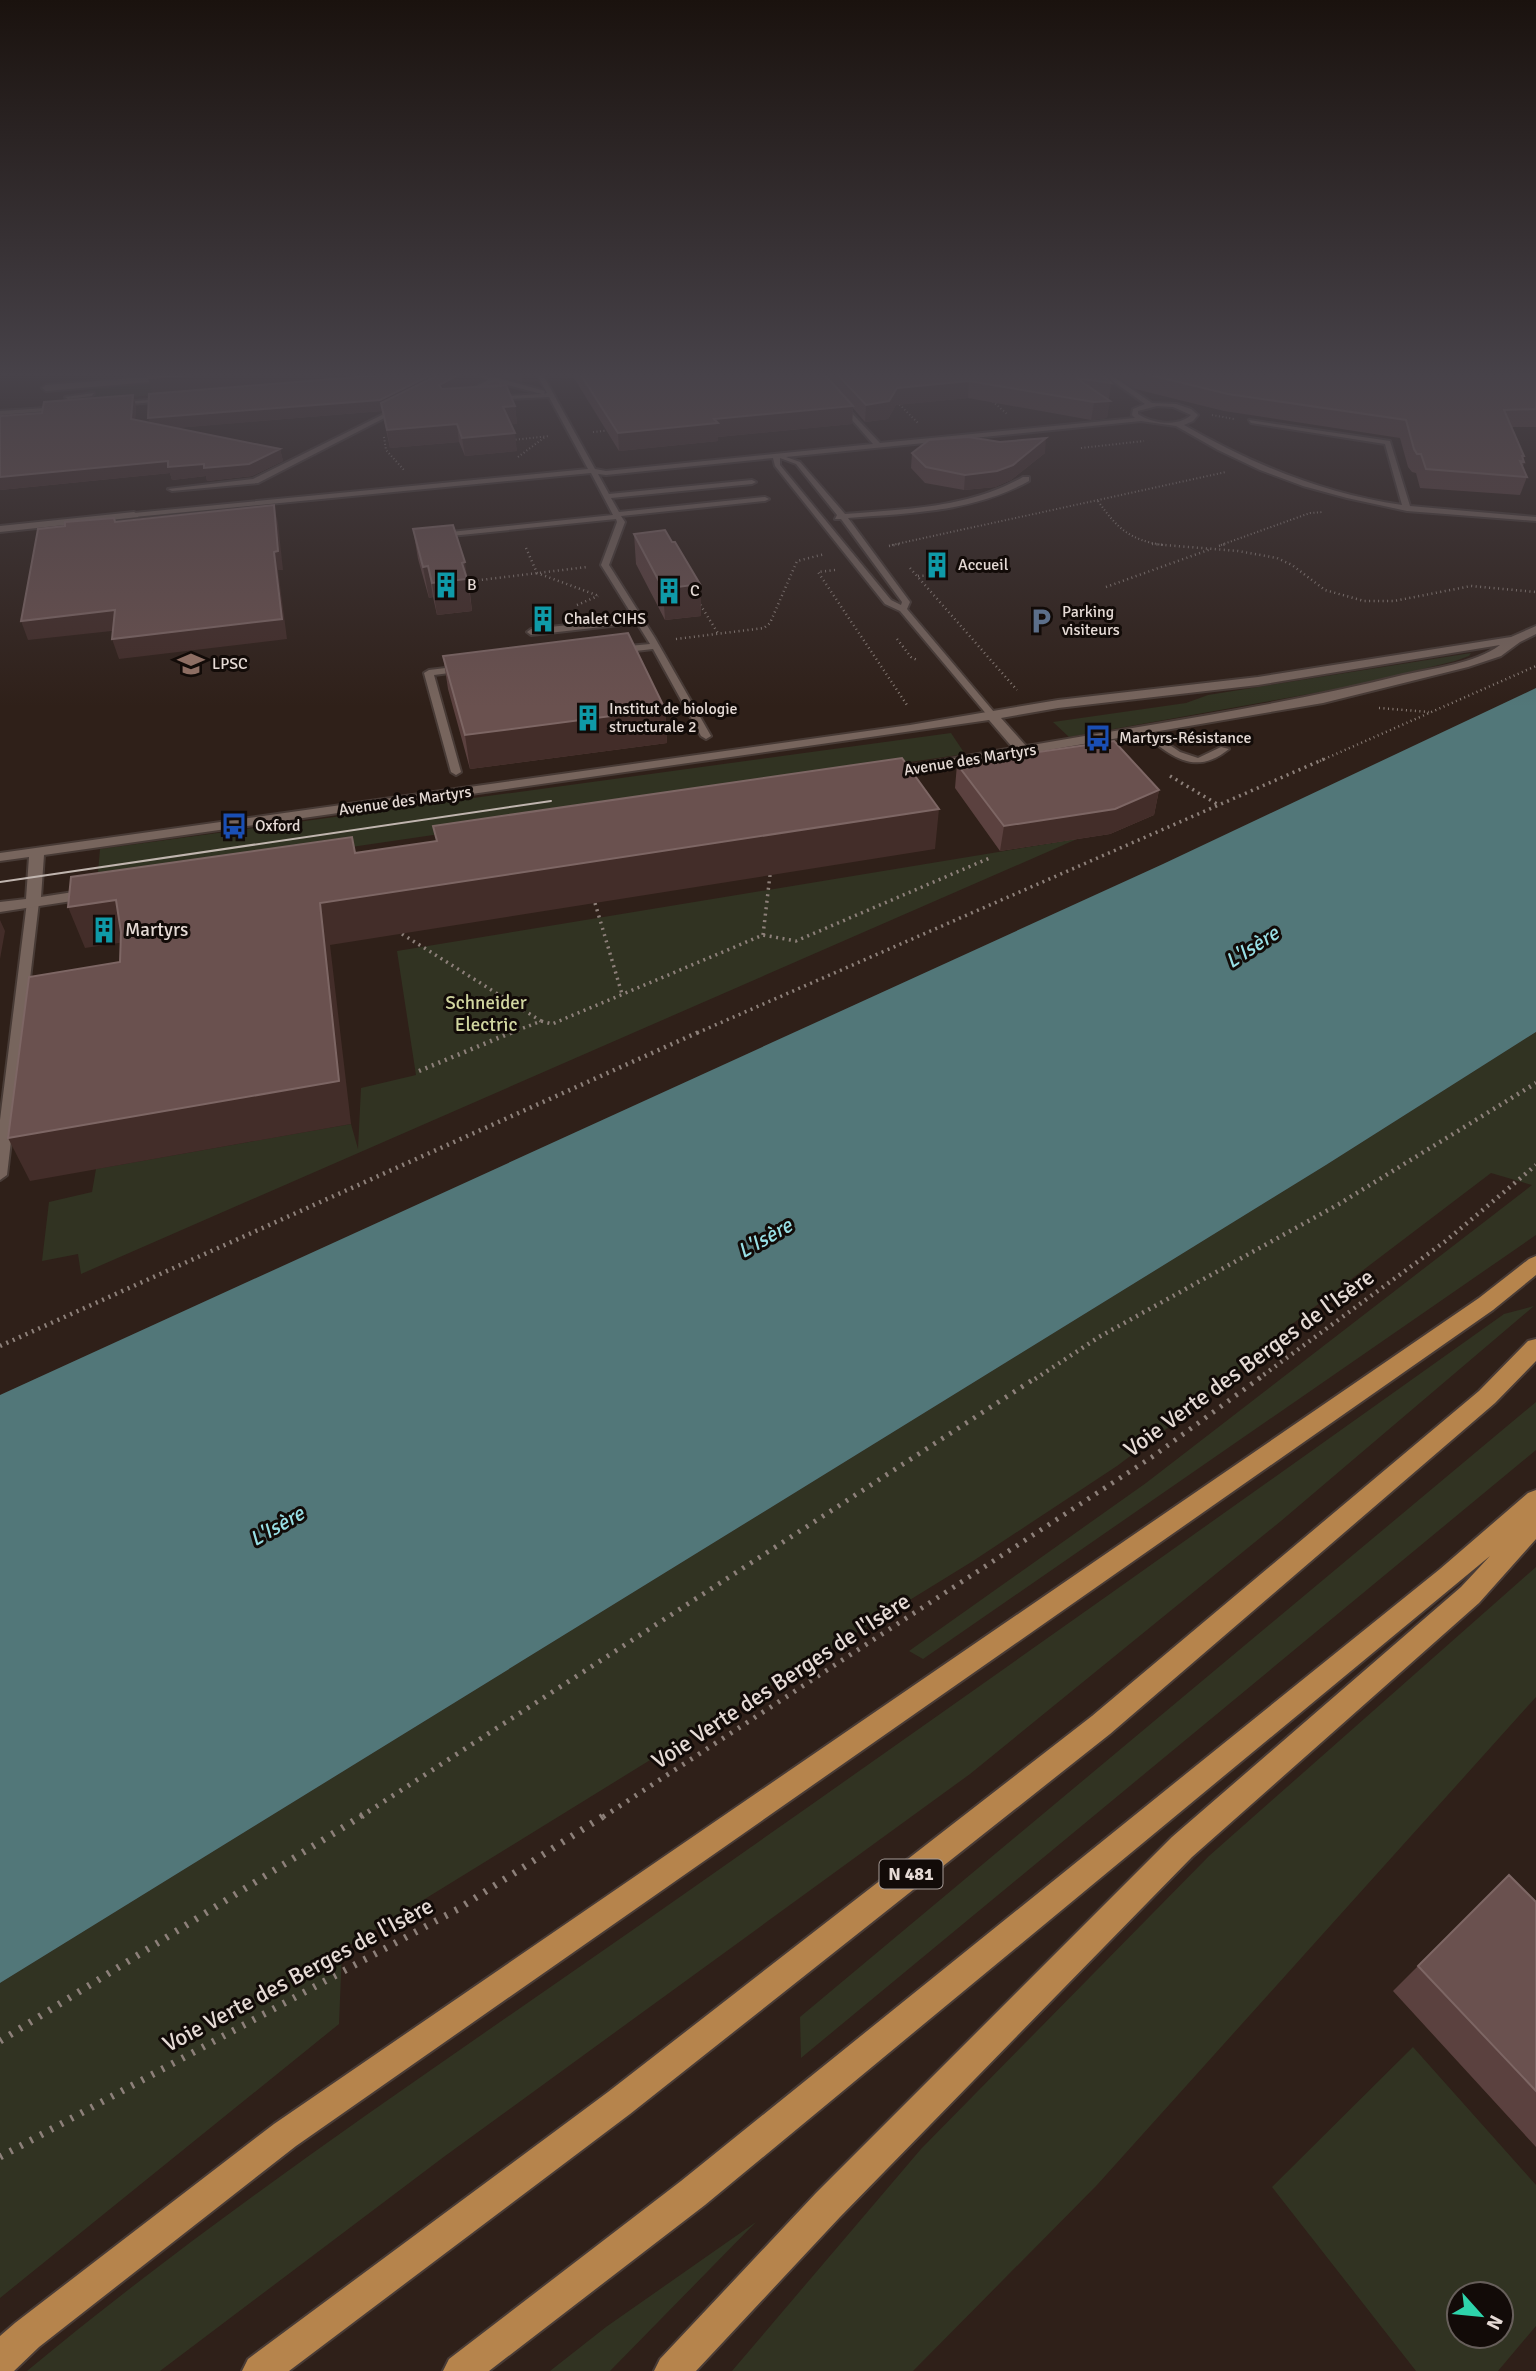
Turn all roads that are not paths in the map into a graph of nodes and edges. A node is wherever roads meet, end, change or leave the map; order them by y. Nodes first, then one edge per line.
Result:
1 (207, 486) edge
2 (447, 486) edge
3 (601, 486) edge
4 (711, 486) edge
5 (794, 486) edge
6 (817, 486) edge
7 (1016, 486) edge
8 (1306, 486) edge
9 (1400, 486) edge
10 (172, 489) edge
11 (606, 495) junction
12 (765, 499) dead end
13 (1407, 509) junction
14 (134, 514) joint
15 (618, 515) junction
16 (844, 517) junction
17 (822, 519) junction
18 (1536, 519) edge
19 (0, 529) edge
20 (441, 535) edge
21 (903, 609) junction
22 (639, 620) junction
23 (1536, 630) edge
24 (531, 632) dead end
25 (1516, 639) junction
26 (654, 643) junction
27 (602, 652) edge
28 (469, 668) edge
29 (991, 714) junction
30 (1143, 730) junction
31 (706, 736) dead end
32 (1224, 749) dead end
33 (1024, 752) junction
34 (456, 772) dead end
35 (871, 776) edge
36 (37, 851) junction
37 (0, 857) edge
38 (114, 890) edge
39 (33, 902) junction
40 (0, 907) edge
41 (0, 1175) edge
42 (1536, 1264) edge
43 (1536, 1347) edge
44 (1536, 1500) edge
45 (1536, 1522) edge
46 (0, 2360) edge
47 (260, 2371) edge
48 (461, 2371) edge
49 (673, 2371) edge

1 - 10 lane
2 - 14 lane
3 - 11 lane
4 - 11 lane
5 - 17 lane
6 - 16 lane
7 - 16 lane
8 - 13 lane
9 - 13 lane
11 - 15 lane
12 - 15 lane
13 - 18 lane
14 - 19 main road
15 - 20 lane
15 - 22 lane
16 - 17 lane
16 - 21 lane
17 - 21 lane
21 - 29 lane
22 - 24 lane
22 - 26 lane
23 - 25 main road, Avenue des Martyrs
25 - 29 main road, Avenue des Martyrs
25 - 30 main road, Avenue des Martyrs
26 - 27 lane
26 - 31 lane
28 - 34 lane
29 - 33 main road
29 - 36 main road, Avenue des Martyrs
30 - 32 lane
30 - 33 main road, Avenue des Martyrs
33 - 35 main road, Avenue des Martyrs
36 - 37 main road, Avenue des Martyrs
36 - 39 main road
38 - 39 main road
39 - 40 main road
39 - 41 lane
42 - 46 highway
43 - 47 highway, N 481
44 - 48 highway
45 - 49 highway

